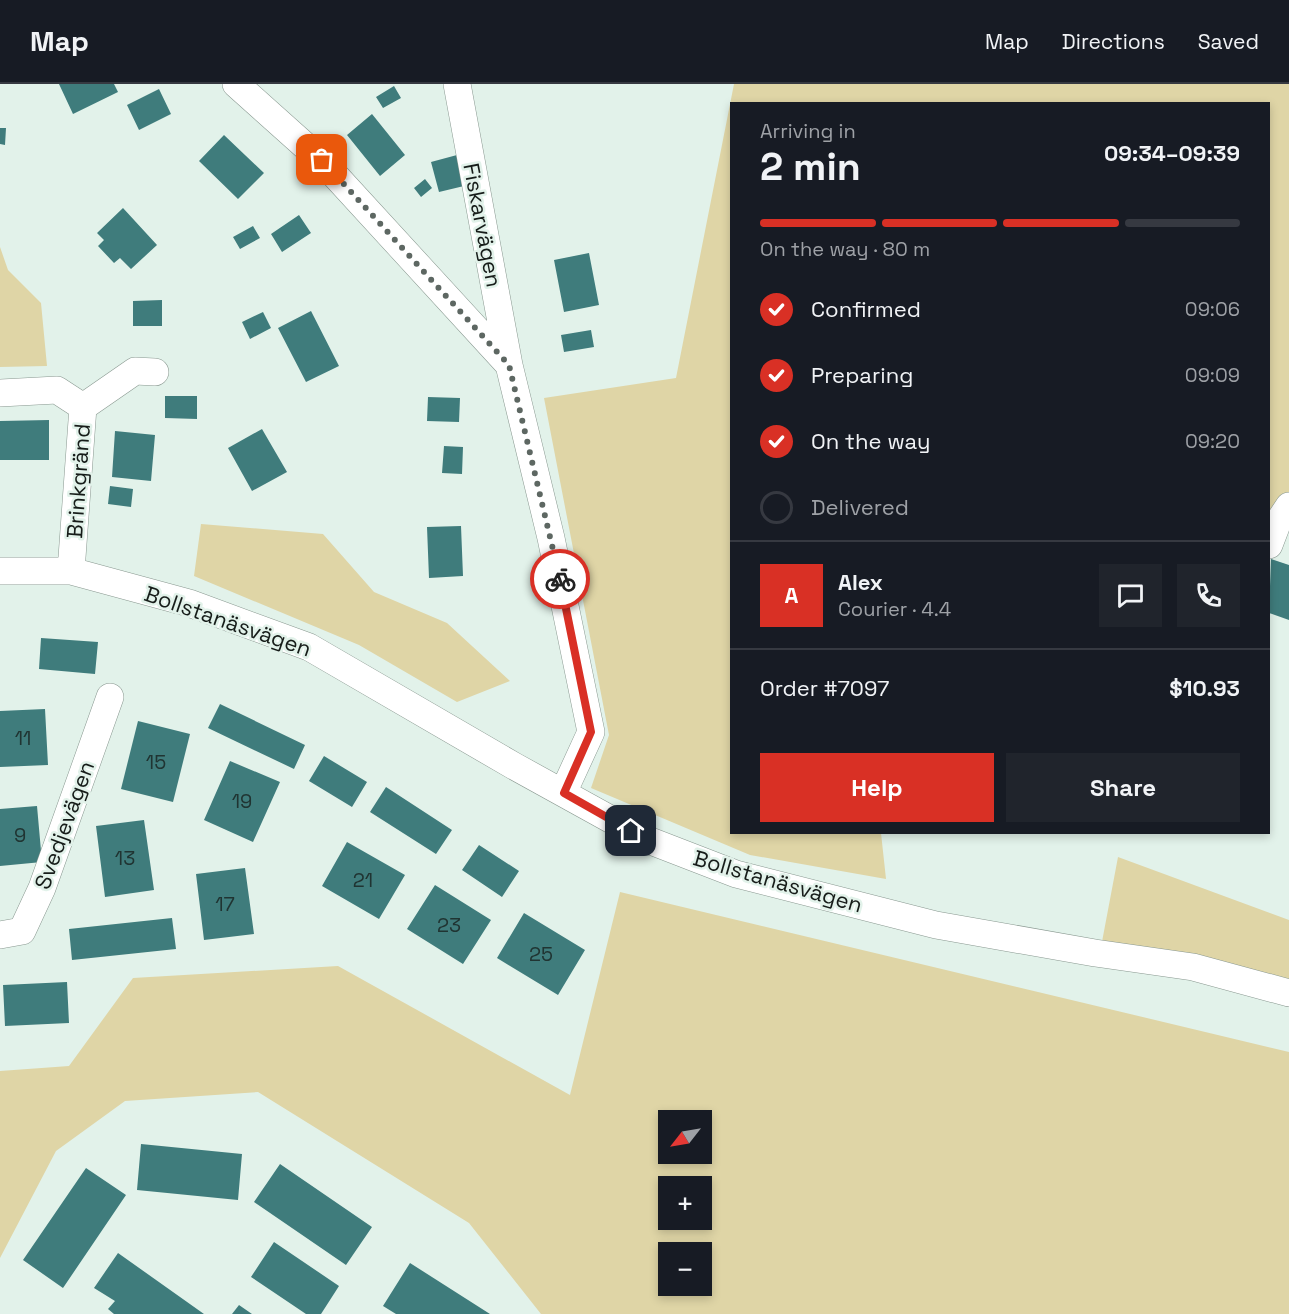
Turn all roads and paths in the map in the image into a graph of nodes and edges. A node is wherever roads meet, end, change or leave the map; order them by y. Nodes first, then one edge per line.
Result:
1 (236, 84) edge
2 (457, 84) edge
3 (509, 365) junction
4 (155, 372) dead end
5 (0, 393) edge
6 (83, 407) junction
7 (1289, 506) edge
8 (1270, 542) edge
9 (0, 571) edge
10 (71, 571) junction
11 (110, 697) dead end
12 (564, 793) junction
13 (0, 935) edge
14 (1289, 993) edge

1 - 3 street
2 - 3 street, Fiskarvägen
3 - 12 street, Fiskarvägen
4 - 6 street
5 - 6 street, Brinkgränd
6 - 10 street, Brinkgränd
7 - 8 street
9 - 10 street, Bollstanäsvägen
10 - 12 street, Bollstanäsvägen
11 - 13 street, Svedjevägen
12 - 14 street, Bollstanäsvägen

